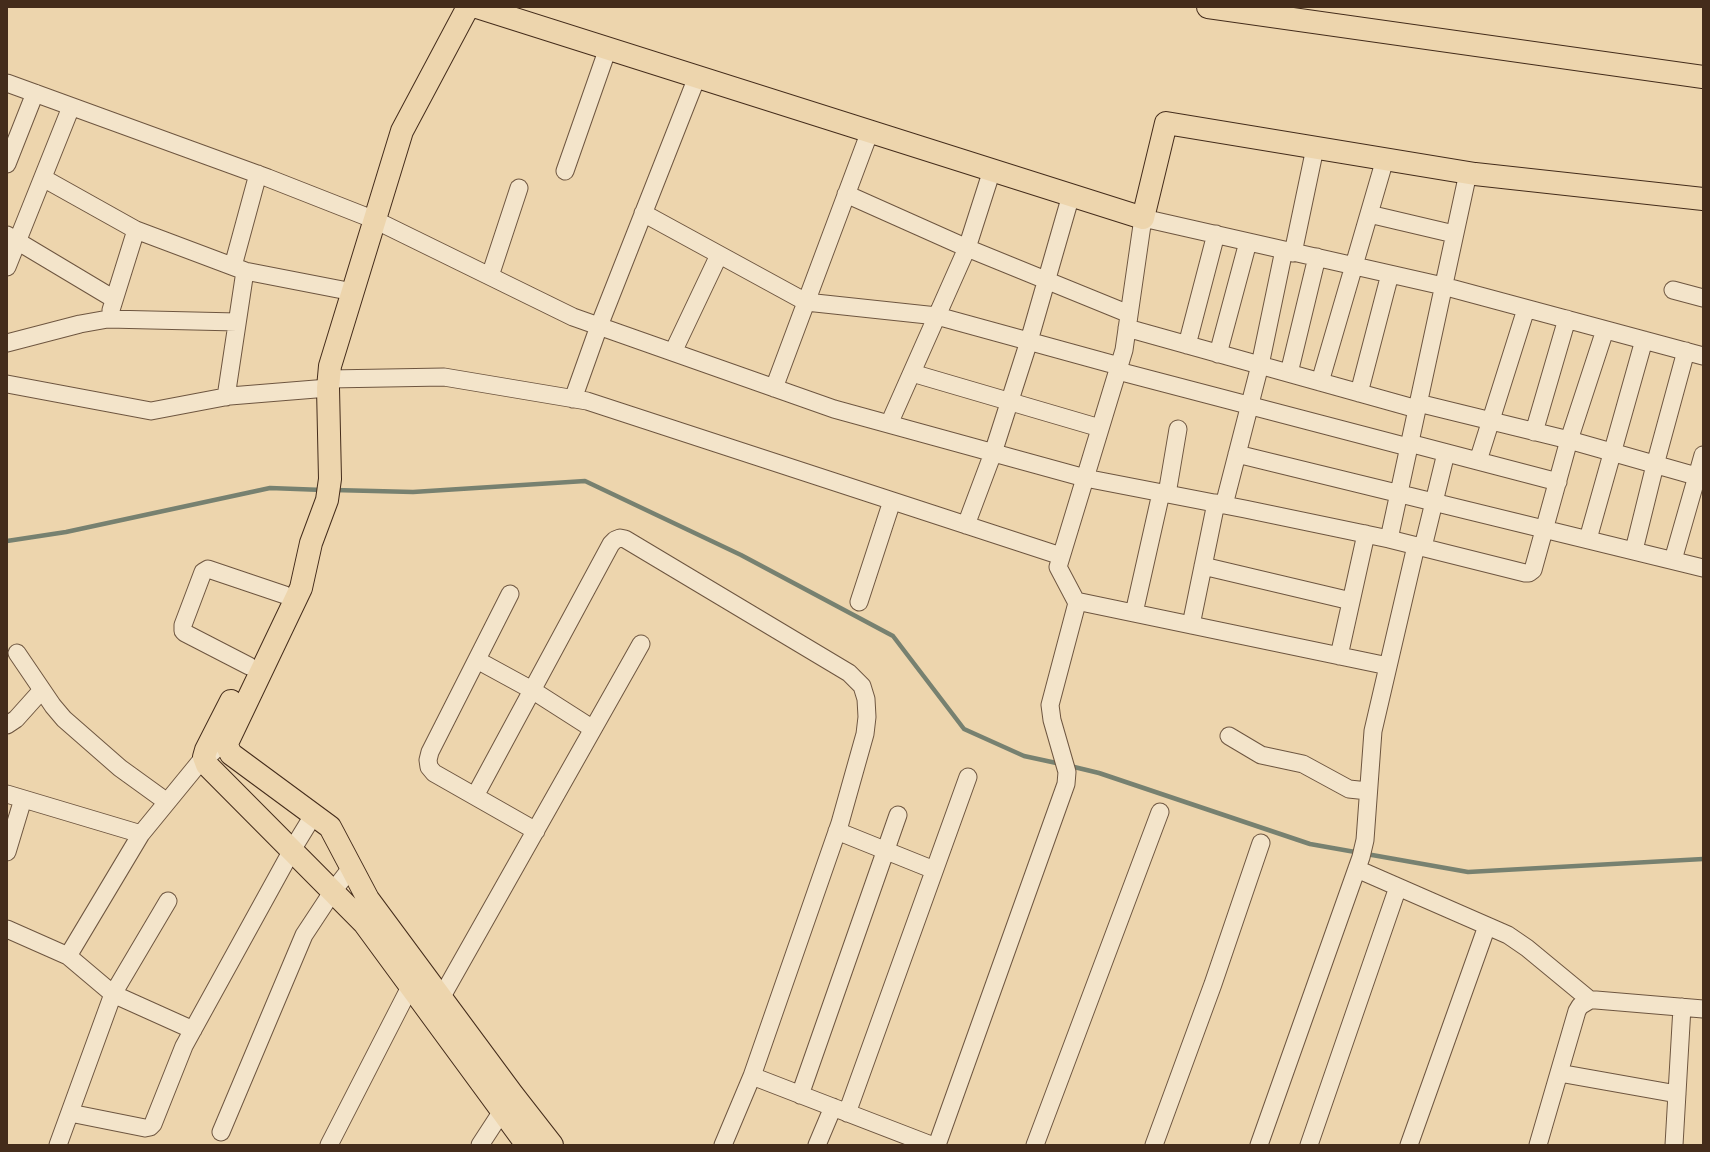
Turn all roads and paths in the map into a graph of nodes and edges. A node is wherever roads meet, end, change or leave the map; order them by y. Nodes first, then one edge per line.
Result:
1 (468, 7) edge
2 (477, 7) edge
3 (1208, 7) edge
4 (1254, 10) edge
5 (608, 48) junction
6 (697, 77) junction
7 (1703, 77) edge
8 (7, 83) edge
9 (35, 93) junction
10 (71, 106) junction
11 (870, 131) junction
12 (1315, 148) junction
13 (1385, 159) junction
14 (7, 164) edge
15 (992, 170) junction
16 (565, 171) dead end
17 (1468, 173) junction
18 (258, 174) junction
19 (42, 178) junction
20 (519, 188) dead end
21 (846, 194) junction
22 (1071, 195) junction
23 (1703, 199) edge
24 (643, 213) junction
25 (1369, 214) junction
26 (1143, 218) junction
27 (375, 220) junction
28 (136, 230) junction
29 (1216, 234) junction
30 (1454, 234) junction
31 (12, 238) edge
32 (1248, 242) junction
33 (967, 248) junction
34 (1288, 252) junction
35 (719, 255) junction
36 (1317, 258) junction
37 (1354, 266) junction
38 (7, 267) edge
39 (239, 269) junction
40 (1390, 274) junction
41 (490, 276) junction
42 (1046, 281) junction
43 (1443, 286) junction
44 (1673, 290) dead end
45 (353, 292) junction
46 (1703, 298) edge
47 (114, 299) junction
48 (806, 302) junction
49 (1526, 309) junction
50 (937, 316) junction
51 (108, 319) junction
52 (1567, 320) junction
53 (1128, 321) junction
54 (238, 322) junction
55 (599, 326) junction
56 (1605, 330) junction
57 (1644, 340) junction
58 (1029, 341) junction
59 (7, 343) edge
60 (1187, 345) junction
61 (1686, 351) junction
62 (673, 352) junction
63 (1218, 354) junction
64 (1703, 356) edge
65 (1260, 365) junction
66 (1118, 368) junction
67 (912, 373) junction
68 (1289, 373) junction
69 (1320, 382) junction
70 (7, 384) edge
71 (328, 384) junction
72 (774, 388) junction
73 (1359, 393) junction
74 (226, 397) junction
75 (573, 399) junction
76 (1010, 402) junction
77 (1249, 405) junction
78 (1417, 406) junction
79 (1492, 421) junction
80 (889, 424) junction
81 (1100, 428) junction
82 (1178, 429) dead end
83 (1534, 432) junction
84 (1569, 440) junction
85 (1409, 445) junction
86 (1612, 452) junction
87 (993, 453) junction
88 (1446, 453) junction
89 (1237, 454) junction
90 (1703, 455) edge
91 (1478, 461) junction
92 (1655, 465) junction
93 (1085, 478) junction
94 (1700, 478) edge
95 (1558, 482) junction
96 (1164, 493) junction
97 (1398, 494) junction
98 (892, 501) junction
99 (1434, 502) junction
100 (1220, 504) junction
101 (966, 525) junction
102 (1545, 528) junction
103 (1366, 534) junction
104 (1389, 539) junction
105 (1588, 539) junction
106 (1419, 547) junction
107 (1634, 550) junction
108 (1062, 556) junction
109 (1672, 560) junction
110 (306, 561) junction
111 (1203, 566) junction
112 (1703, 568) edge
113 (510, 594) dead end
114 (284, 595) junction
115 (1076, 601) junction
116 (1351, 601) junction
117 (859, 602) dead end
118 (1134, 613) junction
119 (1191, 625) junction
120 (274, 630) junction
121 (641, 644) dead end
122 (17, 653) dead end
123 (1339, 656) junction
124 (477, 660) junction
125 (249, 666) junction
126 (1388, 666) junction
127 (42, 690) junction
128 (532, 690) junction
129 (7, 725) edge
130 (593, 729) junction
131 (1228, 736) dead end
132 (227, 744) junction
133 (204, 757) junction
134 (968, 777) dead end
135 (1368, 791) junction
136 (7, 794) edge
137 (475, 796) junction
138 (23, 799) junction
139 (167, 802) junction
140 (1160, 812) dead end
141 (314, 814) junction
142 (898, 815) dead end
143 (536, 830) junction
144 (837, 831) junction
145 (141, 834) junction
146 (1261, 843) dead end
147 (292, 850) junction
148 (7, 852) edge
149 (885, 852) junction
150 (1359, 863) junction
151 (351, 868) junction
152 (934, 870) junction
153 (1398, 887) junction
154 (333, 891) junction
155 (168, 901) dead end
156 (1487, 926) junction
157 (7, 929) edge
158 (68, 956) junction
159 (416, 980) junction
160 (113, 994) junction
161 (441, 998) junction
162 (1590, 1000) junction
163 (1682, 1007) junction
164 (1703, 1009) edge
165 (193, 1030) junction
166 (1559, 1073) junction
167 (752, 1076) junction
168 (1677, 1094) junction
169 (800, 1095) junction
170 (507, 1104) junction
171 (840, 1110) junction
172 (70, 1114) junction
173 (221, 1132) dead end
174 (904, 1140) edge
175 (58, 1145) edge
176 (330, 1145) edge
177 (480, 1145) edge
178 (527, 1145) edge
179 (552, 1145) edge
180 (724, 1145) edge
181 (817, 1145) edge
182 (931, 1145) edge
183 (937, 1145) edge
184 (1035, 1145) edge
185 (1154, 1145) edge
186 (1259, 1145) edge
187 (1309, 1145) edge
188 (1410, 1145) edge
189 (1538, 1145) edge
190 (1674, 1145) edge

1 - 27 main road
2 - 5 main road
3 - 4 main road
4 - 7 main road
5 - 6 main road
5 - 16 street
6 - 11 main road
6 - 24 street
8 - 9 street
9 - 10 street
9 - 14 street
10 - 18 street
10 - 19 street
11 - 15 main road
11 - 21 street
12 - 13 main road
12 - 26 main road
12 - 34 street
13 - 17 main road
13 - 25 street
15 - 22 main road
15 - 33 street
17 - 23 main road
17 - 30 street
18 - 27 street
18 - 39 street
19 - 28 street
19 - 31 street
20 - 41 street
21 - 33 street
21 - 48 street
22 - 26 main road
22 - 42 street
24 - 35 street
24 - 55 street
25 - 30 street
25 - 37 street
26 - 29 street
26 - 53 street
27 - 41 street
27 - 45 main road
28 - 39 street
28 - 47 street
29 - 32 street
29 - 60 street
30 - 43 street
31 - 38 street
31 - 47 street
32 - 34 street
32 - 63 street
33 - 42 street
33 - 50 street
34 - 36 street
34 - 65 street
35 - 48 street
35 - 62 street
36 - 37 street
36 - 68 street
37 - 40 street
37 - 69 street
39 - 45 street
39 - 54 street
40 - 43 street
40 - 73 street
41 - 55 street
42 - 53 street
42 - 58 street
43 - 49 street
43 - 78 street
44 - 46 street
45 - 71 main road
47 - 51 street
48 - 50 street
48 - 72 street
49 - 52 street
49 - 79 street
50 - 58 street
50 - 67 street
51 - 54 street
51 - 59 street
52 - 56 street
52 - 83 street
53 - 60 street
53 - 66 street
54 - 74 street
55 - 62 street
55 - 75 street
56 - 57 street
56 - 84 street
57 - 61 street
57 - 86 street
58 - 66 street
58 - 76 street
60 - 63 street
61 - 64 street
61 - 92 street
62 - 72 street
63 - 65 street
65 - 68 street
65 - 77 street
66 - 77 street
66 - 81 street
67 - 76 street
67 - 80 street
68 - 69 street
69 - 73 street
70 - 74 street
71 - 74 street
71 - 75 street
71 - 110 main road
72 - 80 street
73 - 78 street
75 - 98 street
76 - 81 street
76 - 87 street
77 - 85 street
77 - 89 street
78 - 79 street
78 - 85 street
79 - 83 street
79 - 91 street
80 - 87 street
81 - 93 street
82 - 96 street
83 - 84 street
84 - 86 street
84 - 95 street
85 - 88 street
85 - 97 street
86 - 92 street
86 - 105 street
87 - 93 street
87 - 101 street
88 - 91 street
88 - 99 street
89 - 97 street
89 - 100 street
90 - 94 street
91 - 95 street
92 - 94 street
92 - 107 street
93 - 96 street
93 - 108 street
94 - 109 street
95 - 102 street
96 - 100 street
96 - 118 street
97 - 99 street
97 - 104 street
98 - 101 street
98 - 117 street
99 - 102 street
99 - 106 street
100 - 103 street
100 - 111 street
101 - 108 street
102 - 105 street
102 - 106 street
103 - 104 street
103 - 116 street
104 - 106 street
105 - 107 street
106 - 126 street
107 - 109 street
108 - 115 street
109 - 112 street
110 - 114 main road
110 - 120 main road
111 - 116 street
111 - 119 street
113 - 124 street
114 - 120 main road
114 - 125 street
115 - 118 street
115 - 183 street
116 - 123 street
118 - 119 street
119 - 123 street
120 - 125 main road
120 - 132 main road
121 - 130 street
122 - 127 street
123 - 126 street
124 - 128 street
124 - 137 street
125 - 133 main road
126 - 135 street
127 - 129 street
127 - 139 street
128 - 130 street
128 - 137 street
128 - 144 street
130 - 143 street
131 - 135 street
132 - 133 street
132 - 141 main road
133 - 139 street
133 - 147 main road
134 - 152 street
135 - 150 street
136 - 138 street
137 - 143 street
138 - 145 street
138 - 148 street
139 - 145 street
140 - 184 street
141 - 147 street
141 - 151 main road
142 - 149 street
143 - 161 street
144 - 149 street
144 - 167 street
145 - 158 street
146 - 185 street
147 - 154 main road
147 - 165 street
149 - 152 street
149 - 169 street
150 - 153 street
150 - 186 street
151 - 154 street
151 - 159 main road
152 - 171 street
153 - 156 street
153 - 187 street
154 - 159 main road
154 - 173 street
155 - 160 street
156 - 162 street
156 - 188 street
157 - 158 street
158 - 160 street
159 - 161 main road
159 - 170 main road
159 - 176 street
160 - 165 street
160 - 172 street
161 - 170 main road
162 - 163 street
162 - 166 street
163 - 164 street
163 - 168 street
165 - 172 street
166 - 168 street
166 - 189 street
167 - 169 street
167 - 180 street
168 - 190 street
169 - 171 street
170 - 177 street
170 - 178 main road
170 - 179 main road
171 - 174 street
171 - 181 street
172 - 175 street
174 - 182 street

